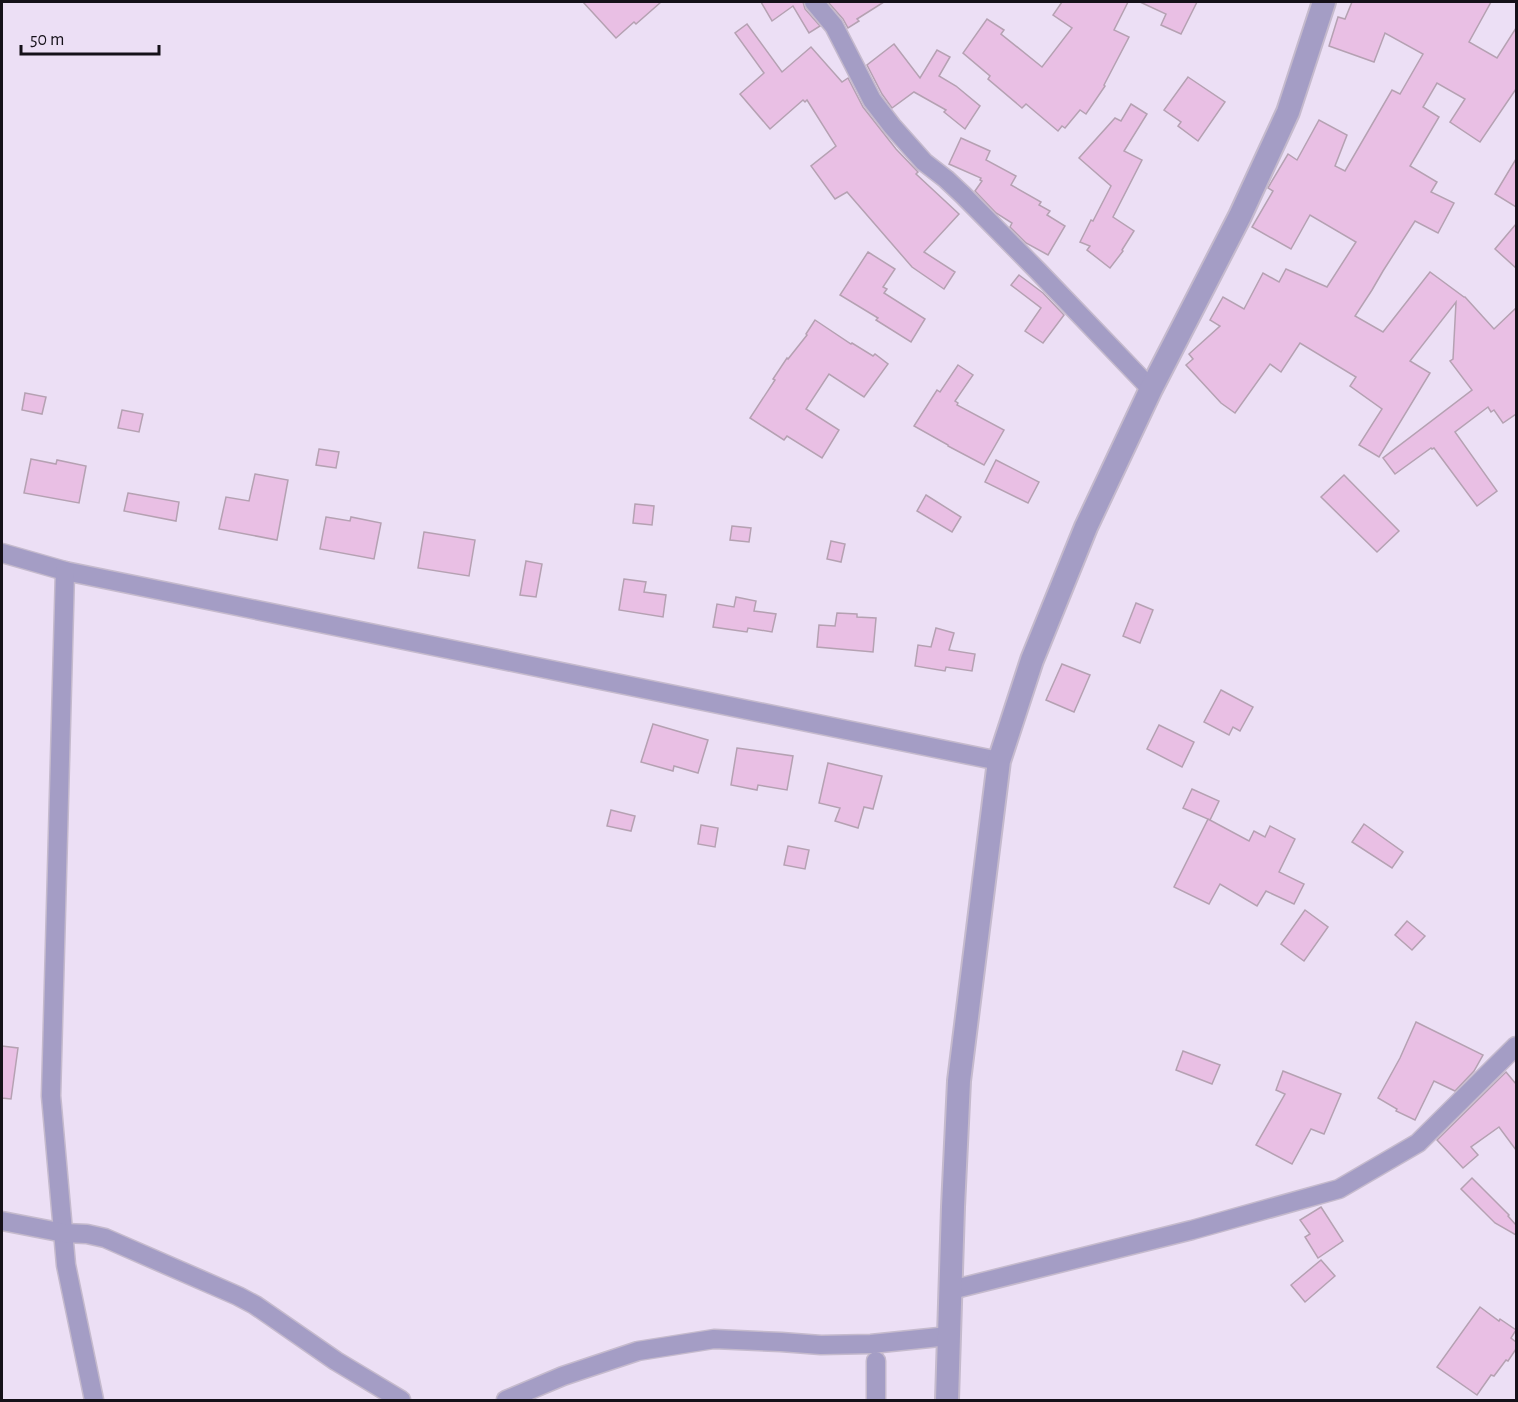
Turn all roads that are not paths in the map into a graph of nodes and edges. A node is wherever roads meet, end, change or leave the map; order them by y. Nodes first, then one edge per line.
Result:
1 (814, 2) edge
2 (1324, 2) edge
3 (1150, 389) junction
4 (2, 553) edge
5 (65, 571) junction
6 (999, 761) junction
7 (1516, 1047) edge
8 (2, 1221) edge
9 (64, 1233) junction
10 (951, 1290) junction
11 (949, 1336) junction
12 (876, 1361) dead end
13 (94, 1401) edge
14 (401, 1401) edge
15 (506, 1401) edge
16 (876, 1401) edge
17 (947, 1401) edge

1 - 3 street
2 - 3 street
3 - 6 street
4 - 5 street
5 - 6 street
5 - 9 street
6 - 10 street
7 - 10 street
8 - 9 street
9 - 13 street
9 - 14 street
10 - 11 street
11 - 15 street
11 - 17 street
12 - 16 street

